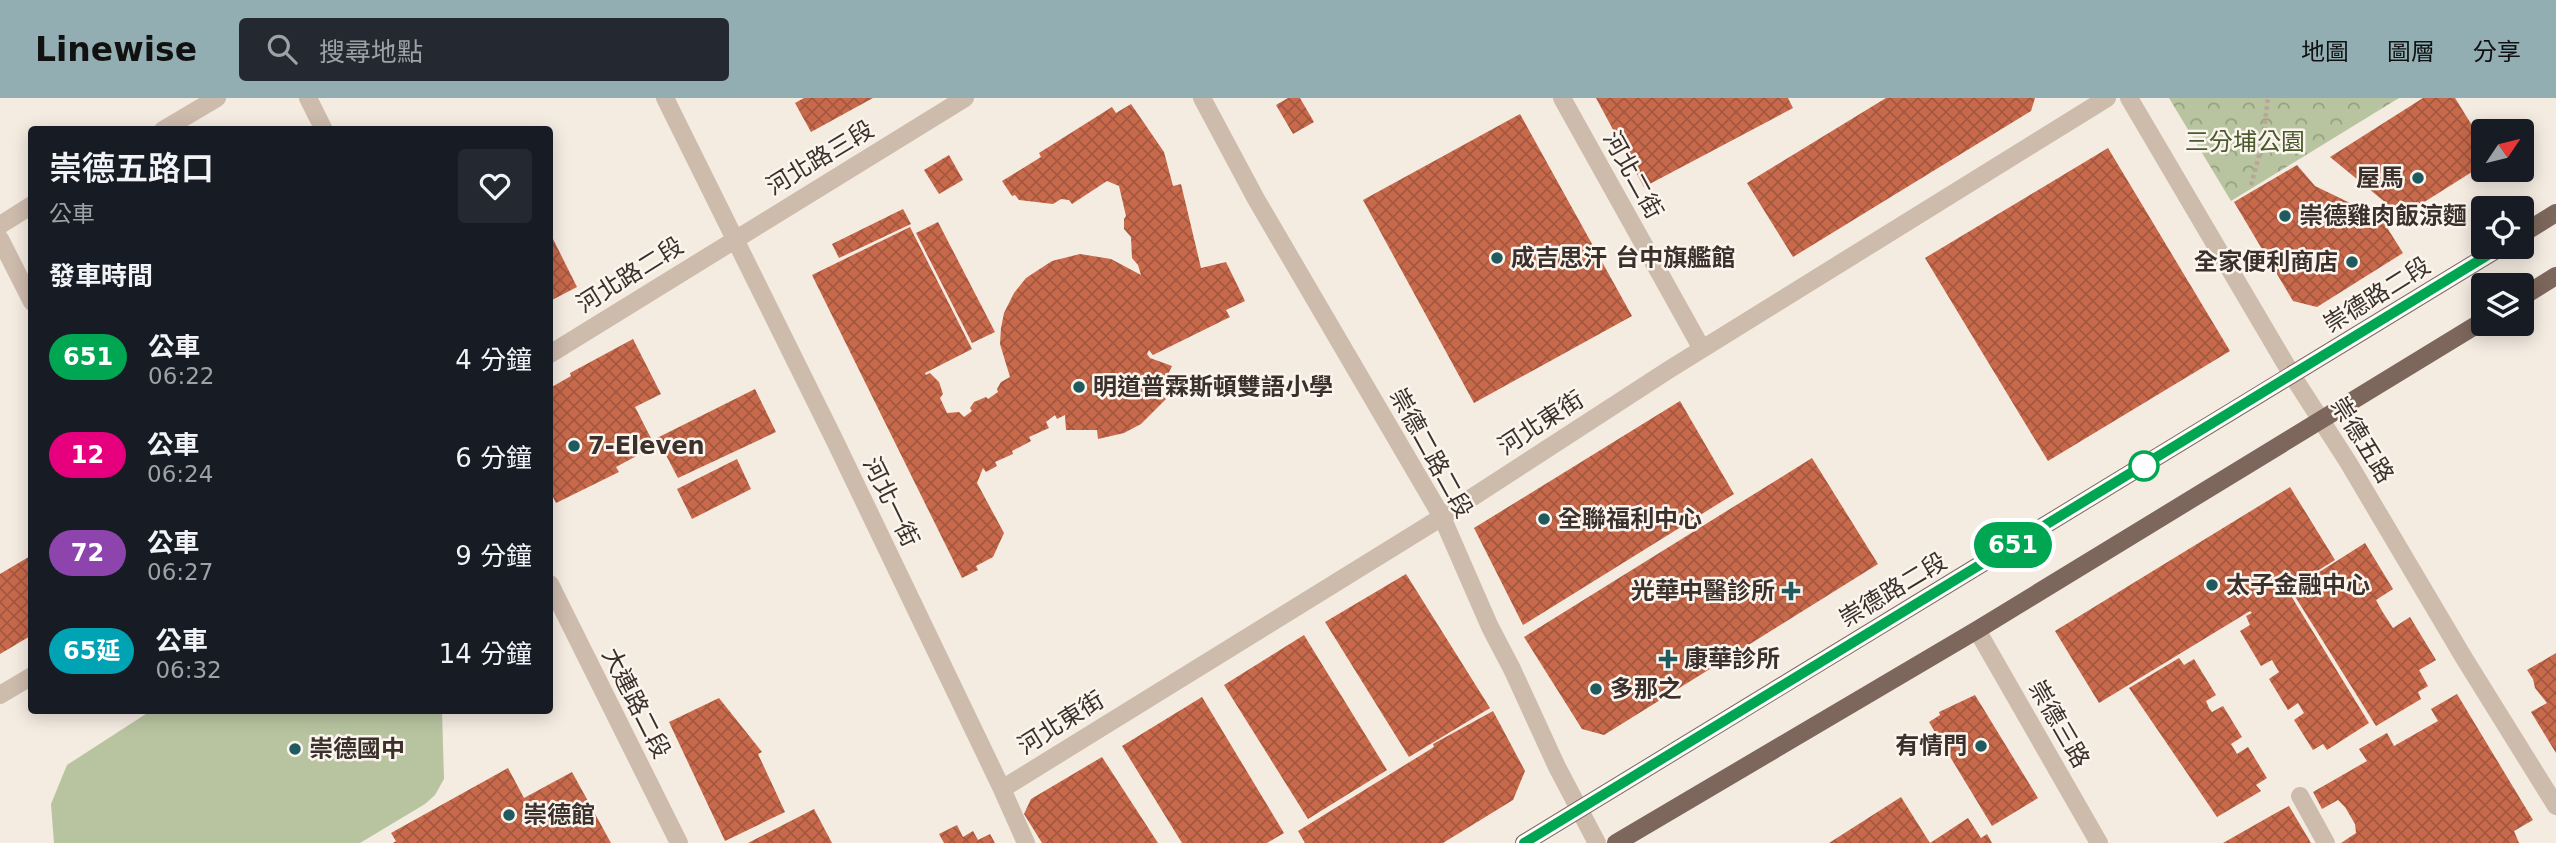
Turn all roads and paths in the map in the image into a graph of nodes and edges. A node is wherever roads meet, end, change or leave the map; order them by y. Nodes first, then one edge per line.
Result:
1 (218, 98) edge
2 (308, 98) edge
3 (665, 98) edge
4 (965, 98) edge
5 (1202, 98) edge
6 (1562, 98) edge
7 (2106, 98) edge
8 (2129, 98) edge
9 (2268, 98) edge
10 (170, 126) edge
11 (322, 126) edge
12 (2251, 185) dead end
13 (28, 208) edge
14 (2556, 213) edge
15 (0, 225) edge
16 (2534, 227) edge
17 (735, 238) junction
18 (0, 239) edge
19 (2481, 259) edge
20 (2556, 276) edge
21 (2534, 290) edge
22 (28, 294) edge
23 (2471, 328) edge
24 (1702, 349) junction
25 (553, 352) edge
26 (2292, 375) junction
27 (2322, 421) junction
28 (1442, 517) junction
29 (553, 590) edge
30 (1977, 630) junction
31 (28, 678) edge
32 (0, 695) edge
33 (1002, 789) junction
34 (2300, 796) dead end
35 (2556, 806) edge
36 (1579, 810) junction
37 (679, 843) edge
38 (1026, 843) edge
39 (1524, 843) edge
40 (1597, 843) edge
41 (1616, 843) edge
42 (2099, 843) edge
43 (2326, 843) edge

1 - 10 street
2 - 11 street
3 - 17 street, 河北一街
4 - 17 street, 河北路三段
5 - 28 street, 崇德二路二段
6 - 24 street, 河北二街
7 - 24 street, 河北東街
8 - 26 street, 崇德五路
9 - 12 path
13 - 15 street
14 - 16 main road
17 - 25 street, 河北路二段
17 - 33 street, 河北一街
18 - 22 street
19 - 26 main road, 崇德路二段
20 - 21 main road
23 - 27 main road
24 - 28 street, 河北東街
26 - 27 street, 崇德五路
26 - 36 main road, 崇德路二段
27 - 30 main road
27 - 35 street, 崇德五路
28 - 33 street, 河北東街
28 - 36 street, 崇德二路二段
29 - 37 street, 大連路二段
30 - 41 main road
30 - 42 street, 崇德三路
31 - 32 street
33 - 38 street, 河北一街
34 - 43 street
36 - 39 main road, 崇德路二段
36 - 40 street, 崇德二路二段

